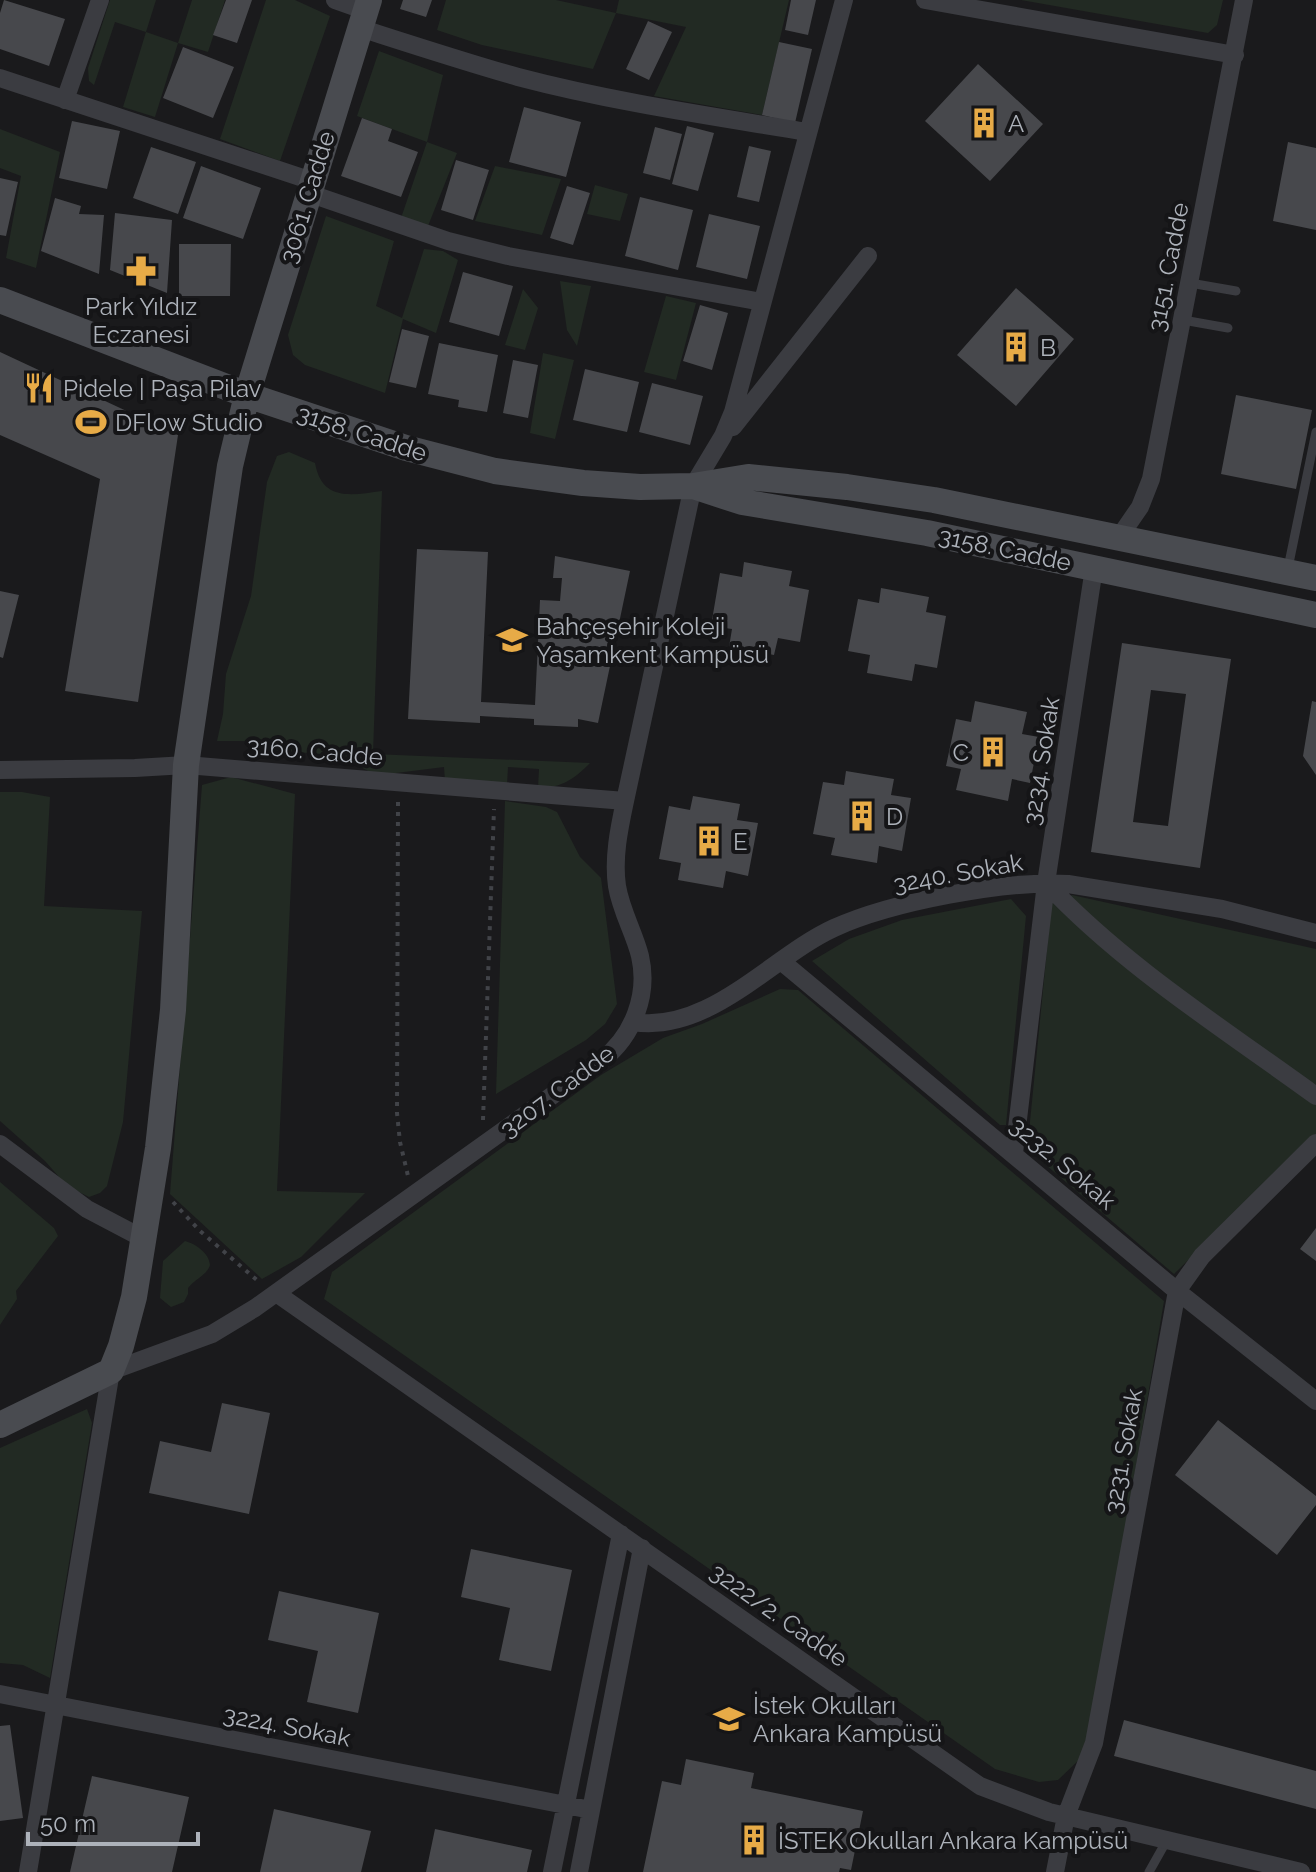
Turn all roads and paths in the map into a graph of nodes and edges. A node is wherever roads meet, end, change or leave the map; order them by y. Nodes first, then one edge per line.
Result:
1 (100, 0) edge
2 (335, 0) edge
3 (844, 0) edge
4 (925, 0) edge
5 (1244, 0) edge
6 (365, 13) edge
7 (1235, 55) junction
8 (0, 78) edge
9 (65, 100) junction
10 (807, 132) junction
11 (310, 187) junction
12 (868, 256) dead end
13 (1190, 283) junction
14 (1236, 291) dead end
15 (0, 300) edge
16 (762, 302) junction
17 (1183, 320) junction
18 (1228, 328) dead end
19 (247, 395) junction
20 (1316, 432) edge
21 (716, 448) junction
22 (693, 486) junction
23 (1120, 536) junction
24 (1094, 568) junction
25 (1287, 572) junction
26 (1316, 578) edge
27 (1316, 615) edge
28 (186, 765) junction
29 (0, 770) edge
30 (398, 782) junction
31 (495, 790) junction
32 (625, 801) junction
33 (1046, 883) junction
34 (1316, 933) edge
35 (781, 961) junction
36 (633, 1022) junction
37 (1316, 1096) edge
38 (1316, 1143) edge
39 (0, 1144) edge
40 (482, 1146) junction
41 (1014, 1153) junction
42 (154, 1175) junction
43 (417, 1192) junction
44 (144, 1239) junction
45 (1177, 1291) junction
46 (276, 1293) junction
47 (111, 1371) junction
48 (1316, 1401) edge
49 (2, 1422) edge
50 (621, 1534) junction
51 (642, 1548) junction
52 (0, 1694) edge
53 (56, 1705) junction
54 (566, 1804) junction
55 (591, 1810) junction
56 (1066, 1816) junction
57 (1167, 1840) junction
58 (28, 1872) edge
59 (552, 1872) edge
60 (579, 1872) edge
61 (1055, 1872) edge
62 (1149, 1872) edge
63 (1301, 1872) edge

1 - 9 street
2 - 6 street
3 - 10 street
4 - 7 street
5 - 7 street, 3151. Cadde
6 - 10 street
6 - 11 street, 3061. Cadde
7 - 13 street, 3151. Cadde
8 - 9 street
9 - 11 street
10 - 16 street
11 - 16 street
11 - 19 street, 3061. Cadde
12 - 21 street
13 - 14 lane
13 - 17 street, 3151. Cadde
15 - 19 street, 3158. Cadde
16 - 21 street
17 - 18 lane
17 - 23 street, 3151. Cadde
19 - 22 street, 3158. Cadde
19 - 28 street, 3061. Cadde
20 - 25 lane
21 - 22 street, 3207. Cadde
22 - 23 street, 3158. Cadde
22 - 24 street, 3158. Cadde
22 - 32 street, 3207. Cadde
23 - 24 street
23 - 25 street, 3158. Cadde
24 - 27 street, 3158. Cadde
24 - 33 street, 3234. Sokak
25 - 26 street, 3158. Cadde
28 - 29 street, 3160. Cadde
28 - 30 street, 3160. Cadde
28 - 42 street, 3061. Cadde
30 - 31 street, 3160. Cadde
30 - 43 path
31 - 32 street, 3160. Cadde
31 - 40 path
32 - 36 street, 3207. Cadde
33 - 34 street, 3240. Sokak
33 - 35 street, 3240. Sokak
33 - 37 street
33 - 41 street, 3234. Sokak
35 - 36 street, 3240. Sokak
35 - 41 street, 3232. Sokak
36 - 40 street, 3207. Cadde
38 - 45 street, 3231. Sokak
39 - 44 street
40 - 43 street, 3207. Cadde
41 - 45 street, 3232. Sokak
42 - 44 street, 3061. Cadde
42 - 46 path
43 - 46 street, 3207. Cadde
44 - 47 street, 3061. Cadde
45 - 48 street, 3232. Sokak
45 - 56 street, 3231. Sokak
46 - 47 street, 3207. Cadde
46 - 50 street, 3222/2. Cadde
47 - 49 street, 3207. Cadde
47 - 53 street
50 - 51 street, 3222/2. Cadde
50 - 54 street
51 - 55 street
51 - 56 street, 3222/2. Cadde
52 - 53 street, 3224. Sokak
53 - 54 street, 3224. Sokak
53 - 58 street
54 - 55 street, 3224. Sokak
54 - 59 street
55 - 60 street
56 - 57 street, 3222/2. Cadde
56 - 61 street, 3231. Sokak
57 - 62 lane
57 - 63 street, 3222/2. Cadde

